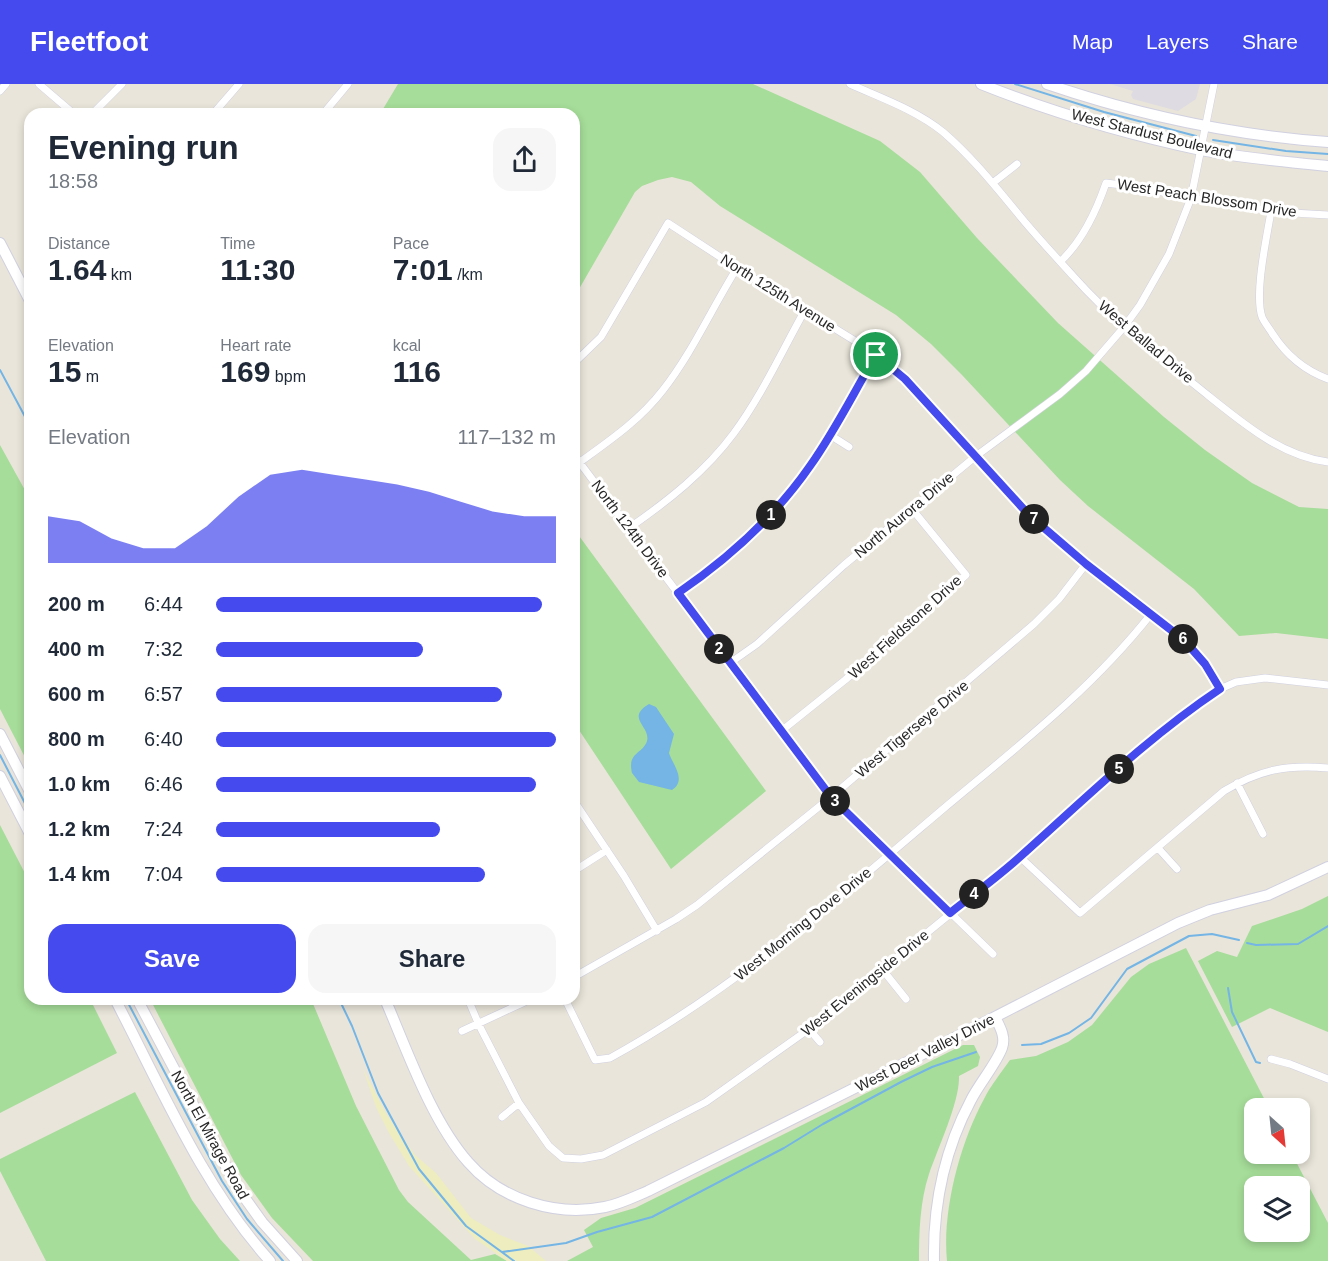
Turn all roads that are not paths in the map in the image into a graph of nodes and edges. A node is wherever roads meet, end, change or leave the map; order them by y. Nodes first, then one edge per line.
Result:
1 (6, 84) edge
2 (39, 84) edge
3 (123, 84) edge
4 (239, 84) edge
5 (348, 84) edge
6 (850, 84) edge
7 (981, 84) edge
8 (1047, 84) edge
9 (1214, 84) edge
10 (0, 91) edge
11 (67, 108) edge
12 (98, 108) edge
13 (218, 108) edge
14 (328, 108) edge
15 (1205, 129) junction
16 (1328, 142) edge
17 (1201, 146) junction
18 (1017, 164) dead end
19 (1328, 166) edge
20 (994, 182) junction
21 (1191, 198) junction
22 (1271, 211) junction
23 (1328, 215) edge
24 (0, 243) edge
25 (1060, 261) junction
26 (737, 268) junction
27 (24, 289) edge
28 (805, 310) junction
29 (1124, 327) junction
30 (876, 355) junction
31 (580, 357) edge
32 (1328, 379) edge
33 (830, 435) junction
34 (849, 447) dead end
35 (976, 456) junction
36 (580, 462) joint
37 (1328, 462) edge
38 (912, 508) junction
39 (629, 528) junction
40 (1086, 564) junction
41 (678, 593) junction
42 (1151, 614) junction
43 (730, 663) junction
44 (1328, 684) edge
45 (1220, 689) junction
46 (780, 732) junction
47 (0, 734) edge
48 (1328, 768) edge
49 (0, 776) edge
50 (24, 780) edge
51 (1237, 783) junction
52 (831, 797) junction
53 (580, 810) edge
54 (24, 822) edge
55 (1263, 834) dead end
56 (1158, 848) junction
57 (607, 850) junction
58 (889, 855) junction
59 (1020, 857) junction
60 (580, 867) edge
61 (1328, 867) edge
62 (1177, 869) dead end
63 (950, 913) junction
64 (657, 931) junction
65 (993, 954) dead end
66 (882, 969) junction
67 (580, 974) edge
68 (906, 999) dead end
69 (118, 1005) edge
70 (140, 1005) edge
71 (388, 1005) edge
72 (471, 1005) edge
73 (519, 1005) edge
74 (568, 1005) edge
75 (995, 1017) junction
76 (479, 1025) junction
77 (809, 1029) junction
78 (462, 1031) dead end
79 (820, 1042) dead end
80 (1271, 1059) dead end
81 (1328, 1078) edge
82 (519, 1103) junction
83 (502, 1117) dead end
84 (270, 1261) edge
85 (297, 1261) edge
86 (934, 1261) edge

1 - 10 street
2 - 11 street
3 - 12 street
4 - 13 street
5 - 14 street
6 - 20 street, West Ballad Drive
7 - 17 street, West Stardust Boulevard
8 - 15 street, West Stardust Boulevard
9 - 15 street, North Aurora Drive
15 - 16 street, West Stardust Boulevard
15 - 17 street, North Aurora Drive
17 - 19 street, West Stardust Boulevard
17 - 21 street, North Aurora Drive
18 - 20 street
20 - 25 street, West Ballad Drive
21 - 22 street, West Peach Blossom Drive
21 - 25 street, West Peach Blossom Drive
21 - 29 street, North Aurora Drive
22 - 23 street, West Peach Blossom Drive
22 - 32 street
24 - 27 street
25 - 29 street, West Ballad Drive
26 - 28 street, North 125th Avenue
26 - 31 street, North 125th Avenue
26 - 36 street
28 - 30 street, North 125th Avenue
28 - 39 street
29 - 35 street, North Aurora Drive
29 - 37 street, West Ballad Drive
30 - 33 street
30 - 35 street, North 125th Avenue
33 - 34 street
33 - 41 street
35 - 38 street, North Aurora Drive
35 - 40 street, North 125th Avenue
36 - 39 street, North 124th Drive
38 - 43 street, North Aurora Drive
38 - 46 street, West Fieldstone Drive
39 - 41 street, North 124th Drive
40 - 42 street, North 125th Avenue
40 - 52 street, West Tigerseye Drive
41 - 43 street, North 124th Drive
42 - 45 street, North 125th Avenue
42 - 58 street, West Morning Dove Drive
43 - 46 street, North 124th Drive
44 - 45 street, West Eveningside Drive
45 - 59 street, West Eveningside Drive
46 - 52 street, North 124th Drive
47 - 50 street
48 - 51 street
49 - 54 street
51 - 55 street
51 - 56 street
52 - 58 street, North 124th Drive
52 - 64 street, West Tigerseye Drive
53 - 57 street
56 - 59 street
56 - 62 street
57 - 60 street
57 - 64 street
58 - 63 street, North 124th Drive
58 - 74 street, West Morning Dove Drive
59 - 63 street, West Eveningside Drive
61 - 75 street, West Deer Valley Drive
63 - 65 street, North 124th Drive
63 - 66 street, West Eveningside Drive
64 - 67 street, West Tigerseye Drive
66 - 68 street
66 - 77 street, West Eveningside Drive
69 - 84 street, North El Mirage Road
70 - 85 street, North El Mirage Road
71 - 75 street, West Deer Valley Drive
72 - 76 street
73 - 76 street
75 - 86 street
76 - 78 street
76 - 82 street
77 - 79 street
77 - 82 street, West Eveningside Drive
80 - 81 street
82 - 83 street

